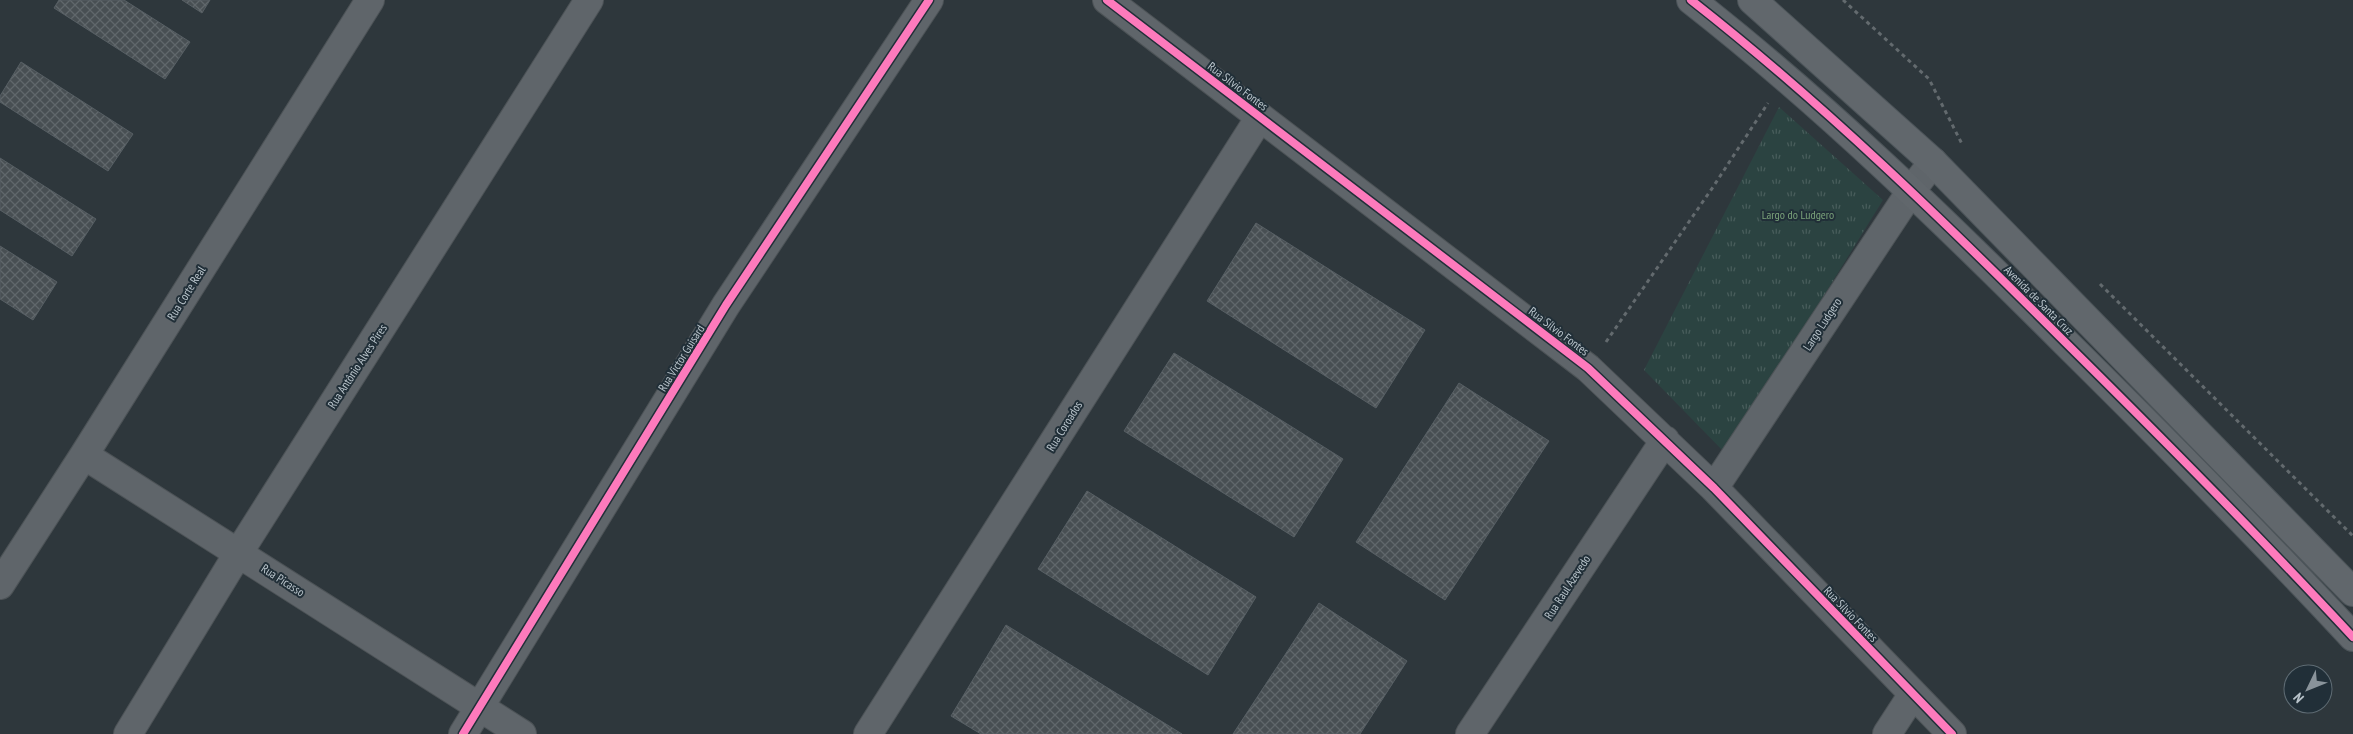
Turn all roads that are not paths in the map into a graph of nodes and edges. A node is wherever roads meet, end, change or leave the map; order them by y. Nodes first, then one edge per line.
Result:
1 (370, 0) edge
2 (589, 0) edge
3 (929, 0) edge
4 (1107, 0) edge
5 (1691, 0) edge
6 (1752, 0) edge
7 (1260, 117) junction
8 (1932, 162) junction
9 (1911, 190) junction
10 (1664, 440) junction
11 (84, 455) junction
12 (1714, 488) junction
13 (239, 552) junction
14 (0, 585) edge
15 (2353, 592) edge
16 (2353, 637) edge
17 (1913, 694) junction
18 (480, 706) junction
19 (128, 734) edge
20 (463, 734) edge
21 (522, 734) edge
22 (868, 734) edge
23 (1470, 734) edge
24 (1887, 734) edge
25 (1952, 734) edge

1 - 11 street, Rua Corte Real
2 - 13 street, Rua Antônio Alves Pires
3 - 18 street, Rua Victor Guisard
4 - 7 street, Rua Sílvio Fontes
5 - 9 main road, Avenida de Santa Cruz
6 - 8 main road, Avenida de Santa Cruz
7 - 10 street, Rua Sílvio Fontes
7 - 22 street, Rua Coroados
8 - 9 street, Largo Ludgero
8 - 15 main road, Avenida de Santa Cruz
9 - 12 street, Largo Ludgero
9 - 16 main road, Avenida de Santa Cruz
10 - 12 street, Rua Sílvio Fontes
10 - 23 street, Rua Raul Azevedo
11 - 13 street, Rua Picasso
11 - 14 street, Rua Corte Real
12 - 17 street, Rua Sílvio Fontes
13 - 18 street, Rua Picasso
13 - 19 street, Rua Antônio Alves Pires
17 - 24 street
17 - 25 street, Rua Sílvio Fontes
18 - 20 street, Rua Victor Guisard
18 - 21 street, Rua Picasso

